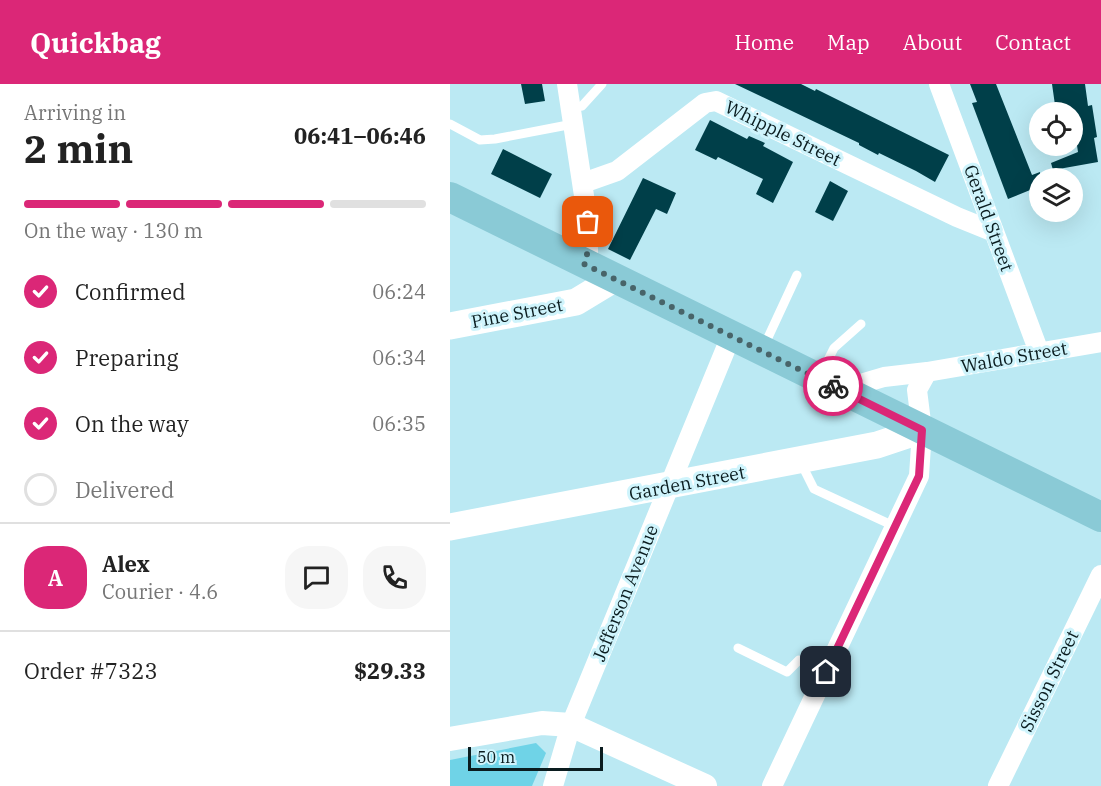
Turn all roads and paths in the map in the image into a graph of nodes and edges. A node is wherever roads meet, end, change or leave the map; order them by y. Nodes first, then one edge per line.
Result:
1 (567, 84) edge
2 (602, 84) edge
3 (939, 84) edge
4 (572, 116) junction
5 (450, 123) edge
6 (583, 183) junction
7 (450, 197) edge
8 (994, 232) junction
9 (584, 264) junction
10 (797, 275) dead end
11 (614, 279) junction
12 (861, 324) dead end
13 (450, 326) edge
14 (730, 336) junction
15 (1101, 342) edge
16 (762, 351) junction
17 (1039, 352) junction
18 (927, 372) junction
19 (829, 384) junction
20 (922, 430) junction
21 (800, 461) junction
22 (670, 486) junction
23 (1101, 517) edge
24 (896, 527) junction
25 (450, 528) edge
26 (1101, 575) edge
27 (738, 648) dead end
28 (826, 672) junction
29 (571, 725) junction
30 (450, 739) edge
31 (553, 786) edge
32 (705, 786) edge
33 (772, 786) edge
34 (998, 786) edge

1 - 4 street
2 - 4 lane
3 - 8 street, Gerald Street
4 - 5 lane
4 - 6 street
6 - 8 street, Whipple Street
6 - 9 street
7 - 9 main road
8 - 17 street, Gerald Street
9 - 11 main road
10 - 16 lane
11 - 13 main road, Pine Street
11 - 14 main road
12 - 19 lane
14 - 16 main road
14 - 22 street, Jefferson Avenue
15 - 17 street, Waldo Street
16 - 19 main road
17 - 18 street, Waldo Street
18 - 19 street, Waldo Street
18 - 20 street
19 - 20 main road
20 - 21 main road, Garden Street
20 - 23 main road
20 - 24 street
21 - 22 main road, Garden Street
21 - 24 lane
22 - 25 main road, Garden Street
22 - 29 street, Jefferson Avenue
24 - 28 street
26 - 34 street, Sisson Street
27 - 28 lane
28 - 33 street
29 - 30 street
29 - 31 street, Jefferson Avenue
29 - 32 street

